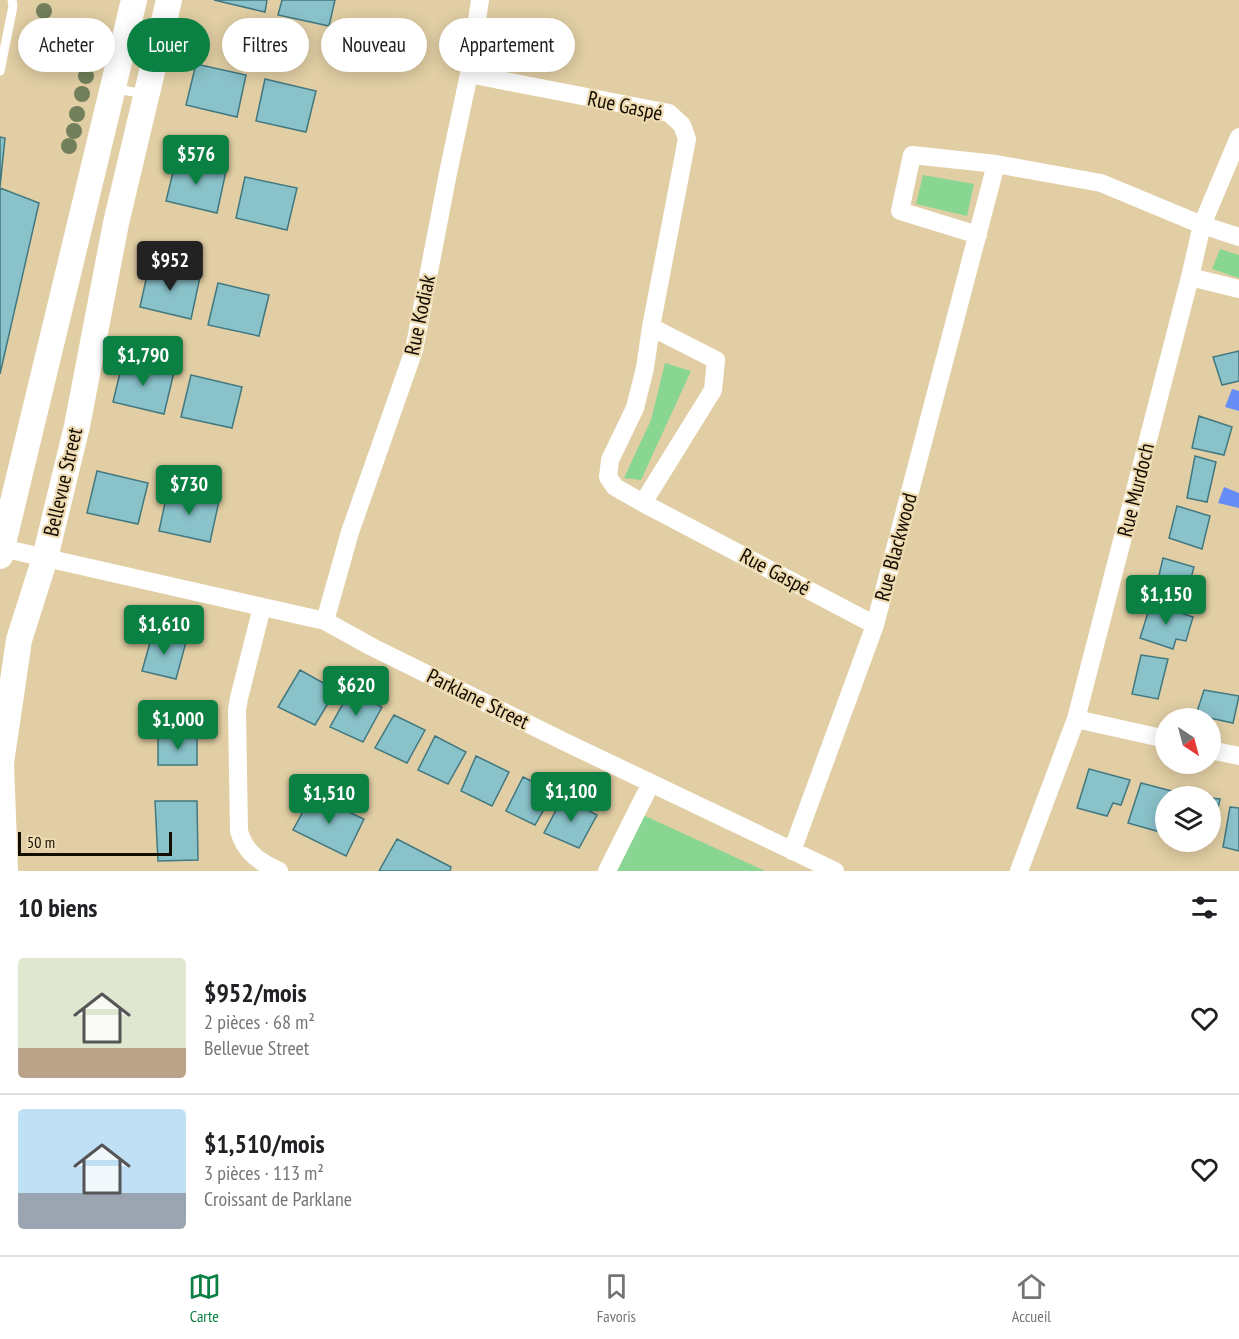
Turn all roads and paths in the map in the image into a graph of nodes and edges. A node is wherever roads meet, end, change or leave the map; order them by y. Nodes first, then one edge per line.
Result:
1 (12, 0) edge
2 (134, 0) edge
3 (169, 0) edge
4 (480, 0) edge
5 (0, 71) edge
6 (469, 74) junction
7 (113, 88) junction
8 (146, 94) junction
9 (1239, 136) edge
10 (996, 164) junction
11 (1202, 225) junction
12 (978, 235) junction
13 (1239, 237) edge
14 (1190, 277) junction
15 (1239, 289) edge
16 (651, 327) junction
17 (643, 503) junction
18 (1, 552) edge
19 (45, 558) junction
20 (262, 607) junction
21 (325, 621) junction
22 (875, 625) junction
23 (1076, 719) junction
24 (1155, 737) edge
25 (1221, 752) edge
26 (1239, 756) edge
27 (651, 783) junction
28 (792, 851) junction
29 (5, 871) edge
30 (279, 871) edge
31 (608, 871) edge
32 (834, 871) edge
33 (1019, 871) edge

1 - 5 lane
2 - 7 street, Bellevue Street
3 - 8 street, Bellevue Street
4 - 6 street, Rue Kodiak
6 - 16 street, Rue Gaspé
6 - 21 street, Rue Kodiak
7 - 8 lane
7 - 18 street, Bellevue Street
8 - 19 street, Bellevue Street
9 - 11 street, Rue Murdoch
10 - 11 street
10 - 12 street, Rue Blackwood
10 - 12 street
11 - 13 street
11 - 14 street, Rue Murdoch
12 - 22 street, Rue Blackwood
14 - 15 street
14 - 23 street, Rue Murdoch
16 - 17 street, Rue Gaspé
16 - 17 street
17 - 22 street, Rue Gaspé
18 - 19 street, Parklane Street
19 - 20 street, Parklane Street
19 - 29 street, Bellevue Street
20 - 21 street, Parklane Street
20 - 30 street
21 - 27 street, Parklane Street
22 - 28 street, Rue Blackwood
23 - 24 street
23 - 33 street, Rue Murdoch
25 - 26 street
27 - 28 street, Parklane Street
27 - 31 street
28 - 32 street, Parklane Street

